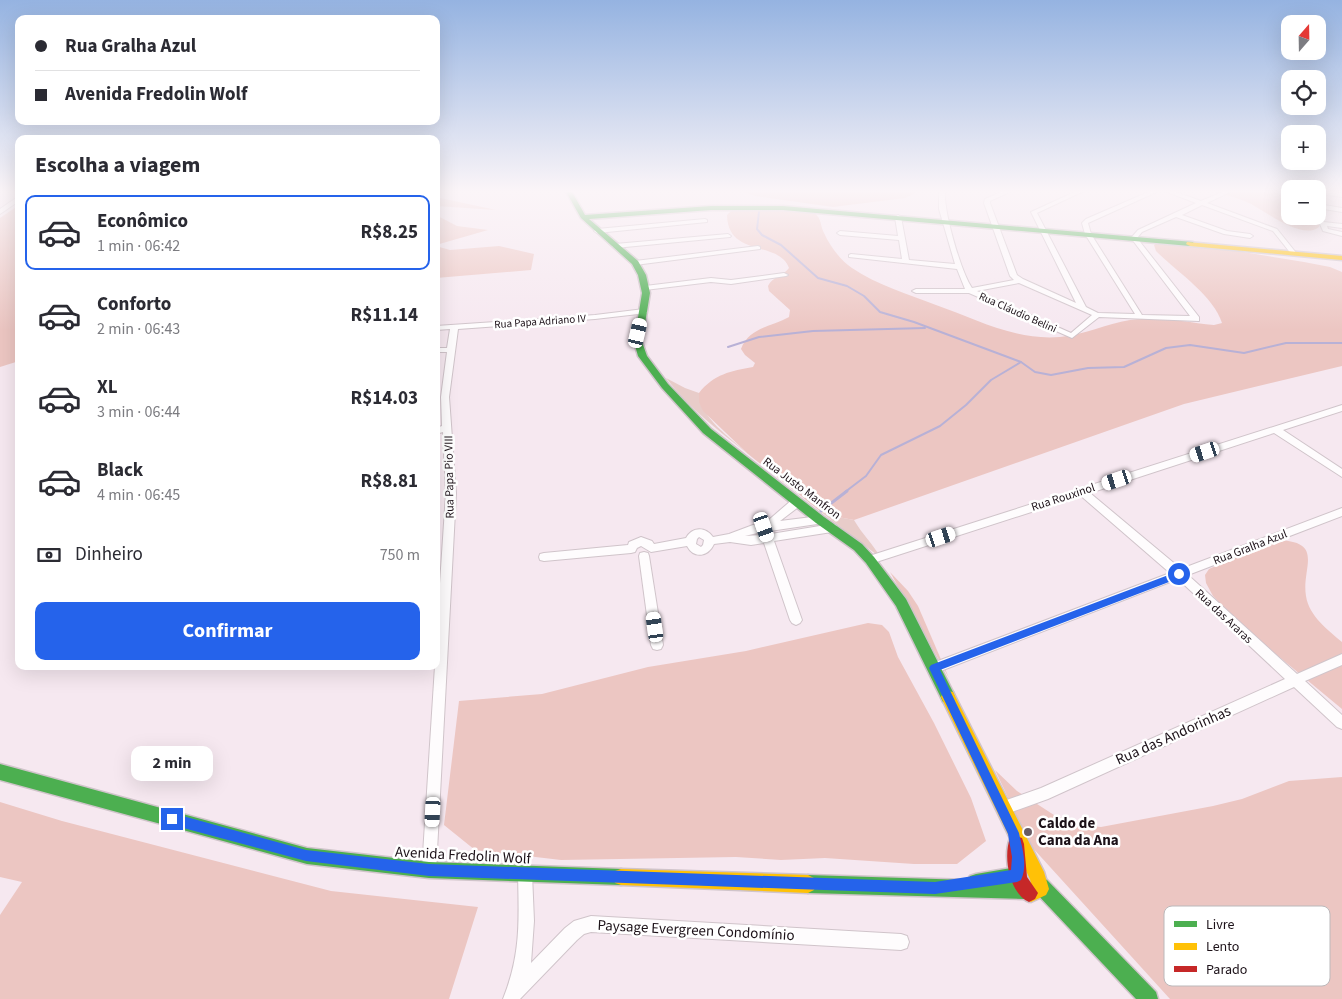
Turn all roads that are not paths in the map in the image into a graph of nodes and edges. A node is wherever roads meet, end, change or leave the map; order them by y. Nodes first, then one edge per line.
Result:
1 (603, 237) edge
2 (721, 237) edge
3 (886, 237) edge
4 (951, 237) edge
5 (998, 237) edge
6 (1045, 237) edge
7 (1090, 237) edge
8 (1118, 237) edge
9 (1280, 237) edge
10 (903, 238) joint
11 (1134, 238) junction
12 (615, 246) junction
13 (758, 248) dead end
14 (1294, 254) junction
15 (850, 256) dead end
16 (1342, 258) edge
17 (906, 261) junction
18 (635, 263) junction
19 (960, 266) junction
20 (784, 275) dead end
21 (1020, 281) junction
22 (645, 288) junction
23 (916, 291) dead end
24 (970, 291) junction
25 (1082, 307) junction
26 (644, 312) junction
27 (1097, 315) junction
28 (1140, 317) junction
29 (440, 328) edge
30 (454, 328) junction
31 (440, 350) edge
32 (450, 350) junction
33 (441, 398) edge
34 (1342, 408) edge
35 (448, 428) junction
36 (1275, 429) junction
37 (440, 430) edge
38 (1342, 474) edge
39 (1082, 491) junction
40 (797, 502) junction
41 (1342, 512) edge
42 (820, 520) junction
43 (766, 527) junction
44 (832, 528) junction
45 (730, 538) junction
46 (768, 539) junction
47 (647, 552) junction
48 (544, 557) dead end
49 (870, 560) junction
50 (1179, 574) junction
51 (796, 620) dead end
52 (657, 645) dead end
53 (1342, 659) edge
54 (934, 668) junction
55 (1295, 681) junction
56 (1342, 723) edge
57 (0, 772) edge
58 (1003, 808) junction
59 (1014, 833) junction
60 (429, 870) junction
61 (525, 874) junction
62 (1018, 874) junction
63 (1036, 874) junction
64 (1041, 886) junction
65 (935, 888) junction
66 (1027, 892) junction
67 (1093, 941) junction
68 (901, 942) dead end
69 (514, 994) edge
70 (1149, 999) edge

1 - 12 main road, Rua Justo Manfron
2 - 12 street
3 - 10 street
4 - 19 street
5 - 21 street
6 - 25 street
7 - 28 street
8 - 11 main road
9 - 14 street
10 - 17 street
11 - 14 main road
11 - 28 street
12 - 18 main road, Rua Justo Manfron
13 - 18 street
14 - 16 main road
15 - 17 street
17 - 19 street
18 - 22 main road, Rua Justo Manfron
19 - 24 street
20 - 22 street
21 - 24 street
21 - 25 street
22 - 26 main road, Rua Justo Manfron
23 - 24 street
24 - 27 street, Rua Cláudio Belini
25 - 27 street
26 - 30 street, Rua Papa Adriano IV
26 - 40 main road, Rua Justo Manfron
27 - 28 street
29 - 30 street, Rua Papa Adriano IV
30 - 32 street, Rua Papa Pio VIII
31 - 32 street
32 - 33 street, Rua Papa Pio VIII
33 - 35 street, Rua Papa Pio VIII
34 - 36 street, Rua Rouxinol
35 - 37 street
35 - 60 street, Rua Papa Pio VIII
36 - 38 street
36 - 39 street, Rua Rouxinol
39 - 49 street, Rua Rouxinol
39 - 50 street, Rua das Araras
40 - 42 main road, Rua Justo Manfron
40 - 43 street
41 - 50 street, Rua Gralha Azul
42 - 43 street
42 - 44 main road, Rua Justo Manfron
43 - 45 street
43 - 46 street
44 - 46 street
44 - 49 main road, Rua Justo Manfron
45 - 46 street
45 - 47 street
46 - 51 street
47 - 48 street
47 - 52 street
49 - 54 main road, Rua Justo Manfron
50 - 54 street, Rua Gralha Azul
50 - 55 street, Rua das Araras
53 - 55 street, Rua das Andorinhas
54 - 58 main road, Rua Justo Manfron
55 - 56 street, Rua das Araras
55 - 58 street, Rua das Andorinhas
57 - 60 main road, Avenida Fredolin Wolf
58 - 59 main road, Rua Justo Manfron
59 - 62 main road, Rua Justo Manfron
59 - 63 main road, Rua Justo Manfron
60 - 61 main road, Avenida Fredolin Wolf
61 - 65 main road, Avenida Fredolin Wolf
61 - 69 street, Paysage Evergreen Condomínio
62 - 63 main road
62 - 65 main road, Avenida Fredolin Wolf
62 - 66 main road
63 - 64 main road
64 - 66 main road
64 - 67 main road
65 - 66 main road, Avenida Fredolin Wolf
66 - 67 main road
67 - 70 main road
68 - 69 street, Paysage Evergreen Condomínio

